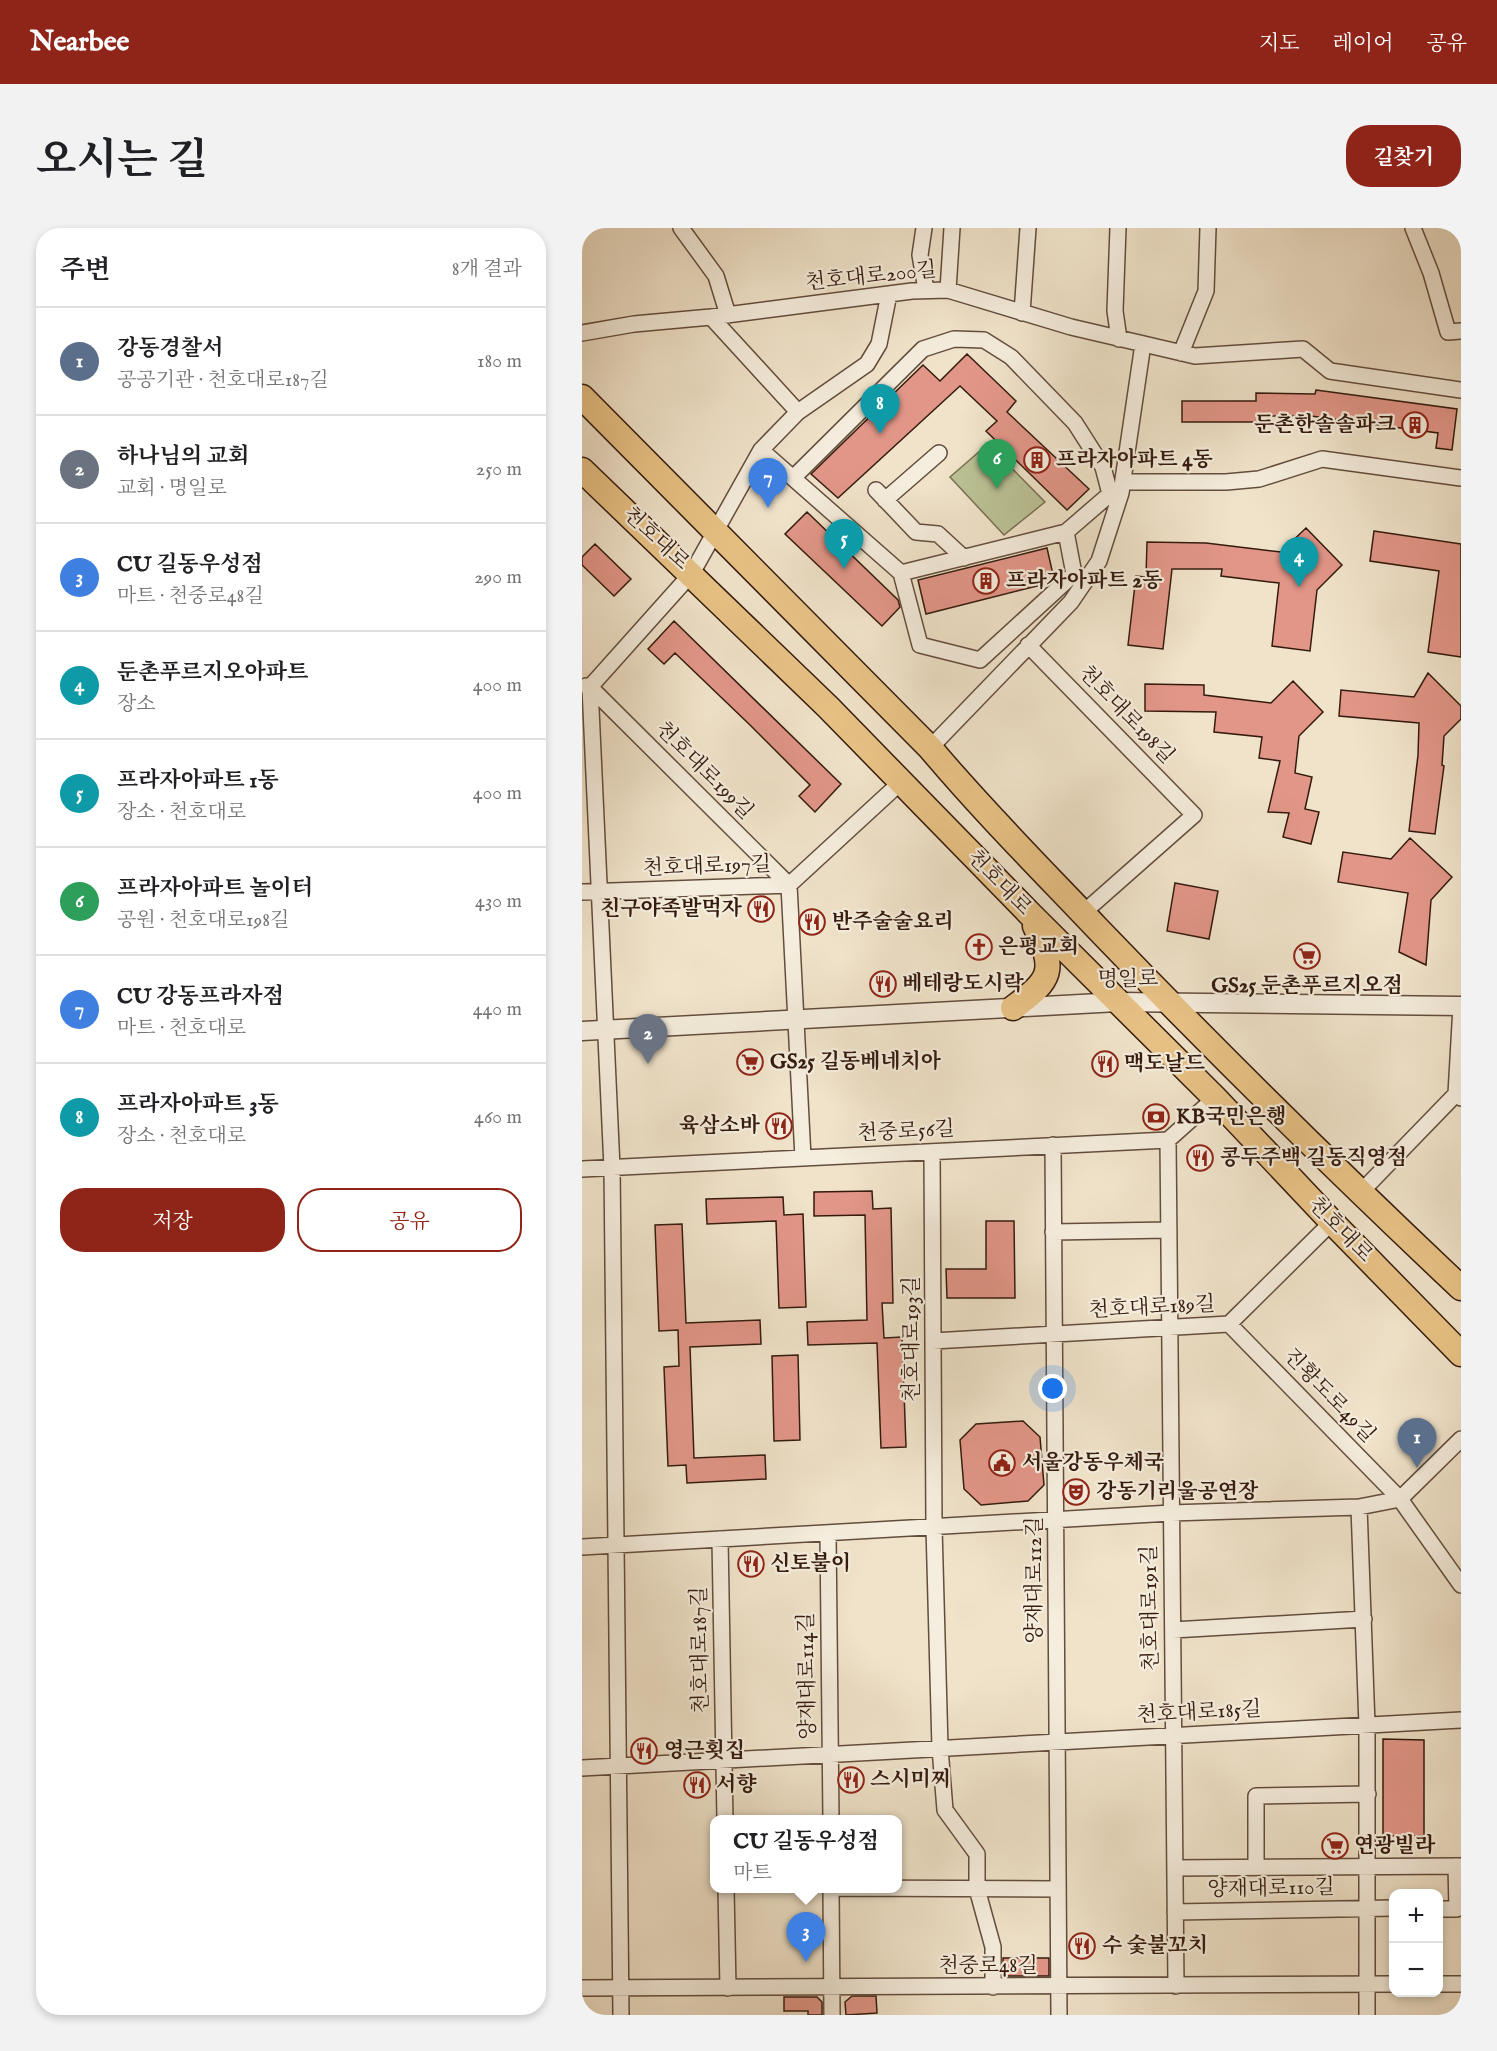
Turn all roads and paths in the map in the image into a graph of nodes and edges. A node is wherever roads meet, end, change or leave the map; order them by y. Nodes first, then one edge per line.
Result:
1 (681, 228) edge
2 (924, 228) edge
3 (952, 228) edge
4 (1028, 228) edge
5 (1118, 228) edge
6 (1208, 228) edge
7 (1419, 229) edge
8 (948, 290) junction
9 (926, 291) junction
10 (889, 294) junction
11 (1022, 313) junction
12 (728, 315) junction
13 (711, 317) junction
14 (1461, 332) edge
15 (582, 333) edge
16 (1119, 339) junction
17 (1143, 344) junction
18 (1181, 353) junction
19 (1461, 390) edge
20 (582, 397) edge
21 (798, 412) junction
22 (761, 450) junction
23 (939, 453) dead end
24 (582, 470) edge
25 (793, 478) junction
26 (1461, 478) edge
27 (1123, 482) junction
28 (1066, 532) junction
29 (716, 533) junction
30 (964, 558) junction
31 (692, 573) junction
32 (901, 573) junction
33 (1028, 645) junction
34 (586, 686) edge
35 (930, 748) junction
36 (901, 782) junction
37 (589, 821) edge
38 (789, 885) junction
39 (598, 891) junction
40 (582, 892) edge
41 (1083, 913) junction
42 (1031, 915) junction
43 (1118, 1002) junction
44 (1168, 1002) junction
45 (1461, 1006) edge
46 (1013, 1008) junction
47 (795, 1020) junction
48 (605, 1029) junction
49 (582, 1031) edge
50 (1459, 1096) edge
51 (1215, 1098) junction
52 (1168, 1140) junction
53 (1053, 1145) junction
54 (932, 1152) junction
55 (803, 1158) junction
56 (612, 1168) junction
57 (582, 1169) edge
58 (1360, 1193) junction
59 (1332, 1222) junction
60 (1169, 1230) junction
61 (1053, 1232) junction
62 (1461, 1288) edge
63 (1229, 1324) junction
64 (1170, 1327) junction
65 (1054, 1335) junction
66 (933, 1341) junction
67 (1461, 1354) edge
68 (1461, 1439) edge
69 (1400, 1499) junction
70 (1359, 1507) junction
71 (1172, 1513) junction
72 (1056, 1520) junction
73 (934, 1527) junction
74 (828, 1533) junction
75 (720, 1539) junction
76 (617, 1545) junction
77 (582, 1546) edge
78 (1461, 1585) edge
79 (1364, 1619) junction
80 (1173, 1630) junction
81 (1461, 1720) edge
82 (1367, 1725) junction
83 (1174, 1736) junction
84 (1057, 1741) junction
85 (940, 1748) junction
86 (830, 1754) junction
87 (724, 1760) junction
88 (619, 1766) junction
89 (582, 1768) edge
90 (1368, 1794) junction
91 (725, 1815) edge
92 (831, 1815) edge
93 (1368, 1866) junction
94 (1458, 1866) edge
95 (1175, 1868) junction
96 (1256, 1868) junction
97 (902, 1888) edge
98 (977, 1889) junction
99 (1058, 1889) junction
100 (726, 1893) edge
101 (831, 1893) edge
102 (1368, 1908) junction
103 (1389, 1908) edge
104 (1443, 1909) edge
105 (1175, 1912) junction
106 (1368, 1984) junction
107 (1389, 1984) edge
108 (1443, 1984) edge
109 (1461, 1984) edge
110 (1059, 1986) junction
111 (1176, 1986) junction
112 (993, 1987) junction
113 (582, 1988) edge
114 (621, 1988) junction
115 (728, 1988) junction
116 (832, 1988) junction
117 (621, 2015) edge
118 (832, 2015) edge
119 (1059, 2015) edge
120 (1367, 2015) edge

1 - 12 street
2 - 9 street
3 - 8 street
4 - 11 street
5 - 16 street
6 - 18 street
7 - 14 street
8 - 9 street, 천호대로200길
8 - 11 street, 천호대로200길
9 - 10 street, 천호대로200길
10 - 12 street, 천호대로200길
10 - 21 street
11 - 16 street, 천호대로200길
12 - 13 street, 천호대로200길
13 - 15 street, 천호대로200길
13 - 21 street
16 - 17 street, 천호대로200길
17 - 18 street, 천호대로200길
17 - 27 street
18 - 19 street, 천호대로200길
20 - 29 main road, 천호대로
21 - 22 street
22 - 25 street
22 - 29 street
23 - 30 street
24 - 31 main road, 천호대로
25 - 28 street
25 - 32 street
26 - 27 street
27 - 33 street
28 - 30 street
28 - 32 street
29 - 31 street
29 - 35 main road, 천호대로
30 - 32 street
31 - 34 street
31 - 36 main road, 천호대로
33 - 35 street
33 - 41 street, 천호대로198길
34 - 37 street
34 - 38 street, 천호대로199길
35 - 41 main road, 천호대로
36 - 38 street, 천호대로197길
36 - 42 main road, 천호대로
37 - 39 street
38 - 39 street, 천호대로197길
38 - 47 street
39 - 40 street, 천호대로197길
39 - 48 street
41 - 44 main road, 천호대로
42 - 43 main road, 천호대로
42 - 46 main road
43 - 44 street, 명일로
43 - 46 street, 명일로
43 - 51 main road, 천호대로
44 - 45 street, 명일로
44 - 58 main road, 천호대로
45 - 50 street
46 - 47 street, 명일로
47 - 48 street, 명일로
47 - 55 street
48 - 49 street, 명일로
48 - 56 street
50 - 58 street
51 - 52 street
51 - 59 main road, 천호대로
52 - 53 street, 천중로56길
52 - 60 street, 천호대로191길
53 - 54 street, 천중로56길
53 - 61 street, 양재대로112길
54 - 55 street, 천중로56길
54 - 66 street, 천호대로193길
55 - 56 street, 천중로56길
56 - 57 street, 천중로56길
56 - 76 street
58 - 62 main road, 천호대로
59 - 63 street, 천호대로189길
59 - 67 main road, 천호대로
60 - 61 street
60 - 64 street, 천호대로191길
61 - 65 street, 양재대로112길
63 - 64 street, 천호대로189길
63 - 69 street, 진황도로49길
64 - 65 street, 천호대로189길
64 - 71 street, 천호대로191길
65 - 66 street, 천호대로189길
65 - 72 street, 양재대로112길
66 - 73 street, 천호대로193길
68 - 69 street
69 - 70 street
69 - 78 street, 진황도로49길
70 - 71 street
70 - 79 street
71 - 72 street
71 - 80 street, 천호대로191길
72 - 73 street
72 - 84 street, 양재대로112길
73 - 74 street
73 - 85 street
74 - 75 street
74 - 86 street, 양재대로114길
75 - 76 street
75 - 87 street, 천호대로187길
76 - 77 street
76 - 88 street
79 - 80 street
79 - 82 street
80 - 83 street, 천호대로191길
81 - 82 street, 천호대로185길
82 - 83 street, 천호대로185길
82 - 90 street
83 - 84 street, 천호대로185길
83 - 95 street, 천호대로191길
84 - 85 street, 천호대로185길
84 - 99 street, 양재대로112길
85 - 86 street, 천호대로185길
85 - 98 street
86 - 87 street, 천호대로185길
86 - 92 street, 양재대로114길
87 - 88 street, 천호대로185길
87 - 91 street
88 - 89 street, 천호대로185길
88 - 114 street
90 - 93 street
90 - 96 street, 양재대로110길
93 - 94 street, 양재대로110길
93 - 96 street, 양재대로110길
93 - 102 street
94 - 104 street, 양재대로110길
95 - 96 street, 양재대로110길
95 - 105 street, 천호대로191길
97 - 98 street
98 - 99 street
98 - 112 street
99 - 110 street, 양재대로112길
100 - 115 street
101 - 116 street
102 - 103 street, 양재대로110길
102 - 105 street, 양재대로110길
102 - 106 street
105 - 111 street, 천호대로191길
106 - 107 street, 천중로48길
106 - 111 street, 천중로48길
106 - 120 street
108 - 109 street
110 - 111 street, 천중로48길
110 - 112 street, 천중로48길
110 - 119 street, 양재대로112길
112 - 116 street, 천중로48길
113 - 114 street, 천중로48길
114 - 115 street, 천중로48길
114 - 117 street
115 - 116 street, 천중로48길
116 - 118 street

